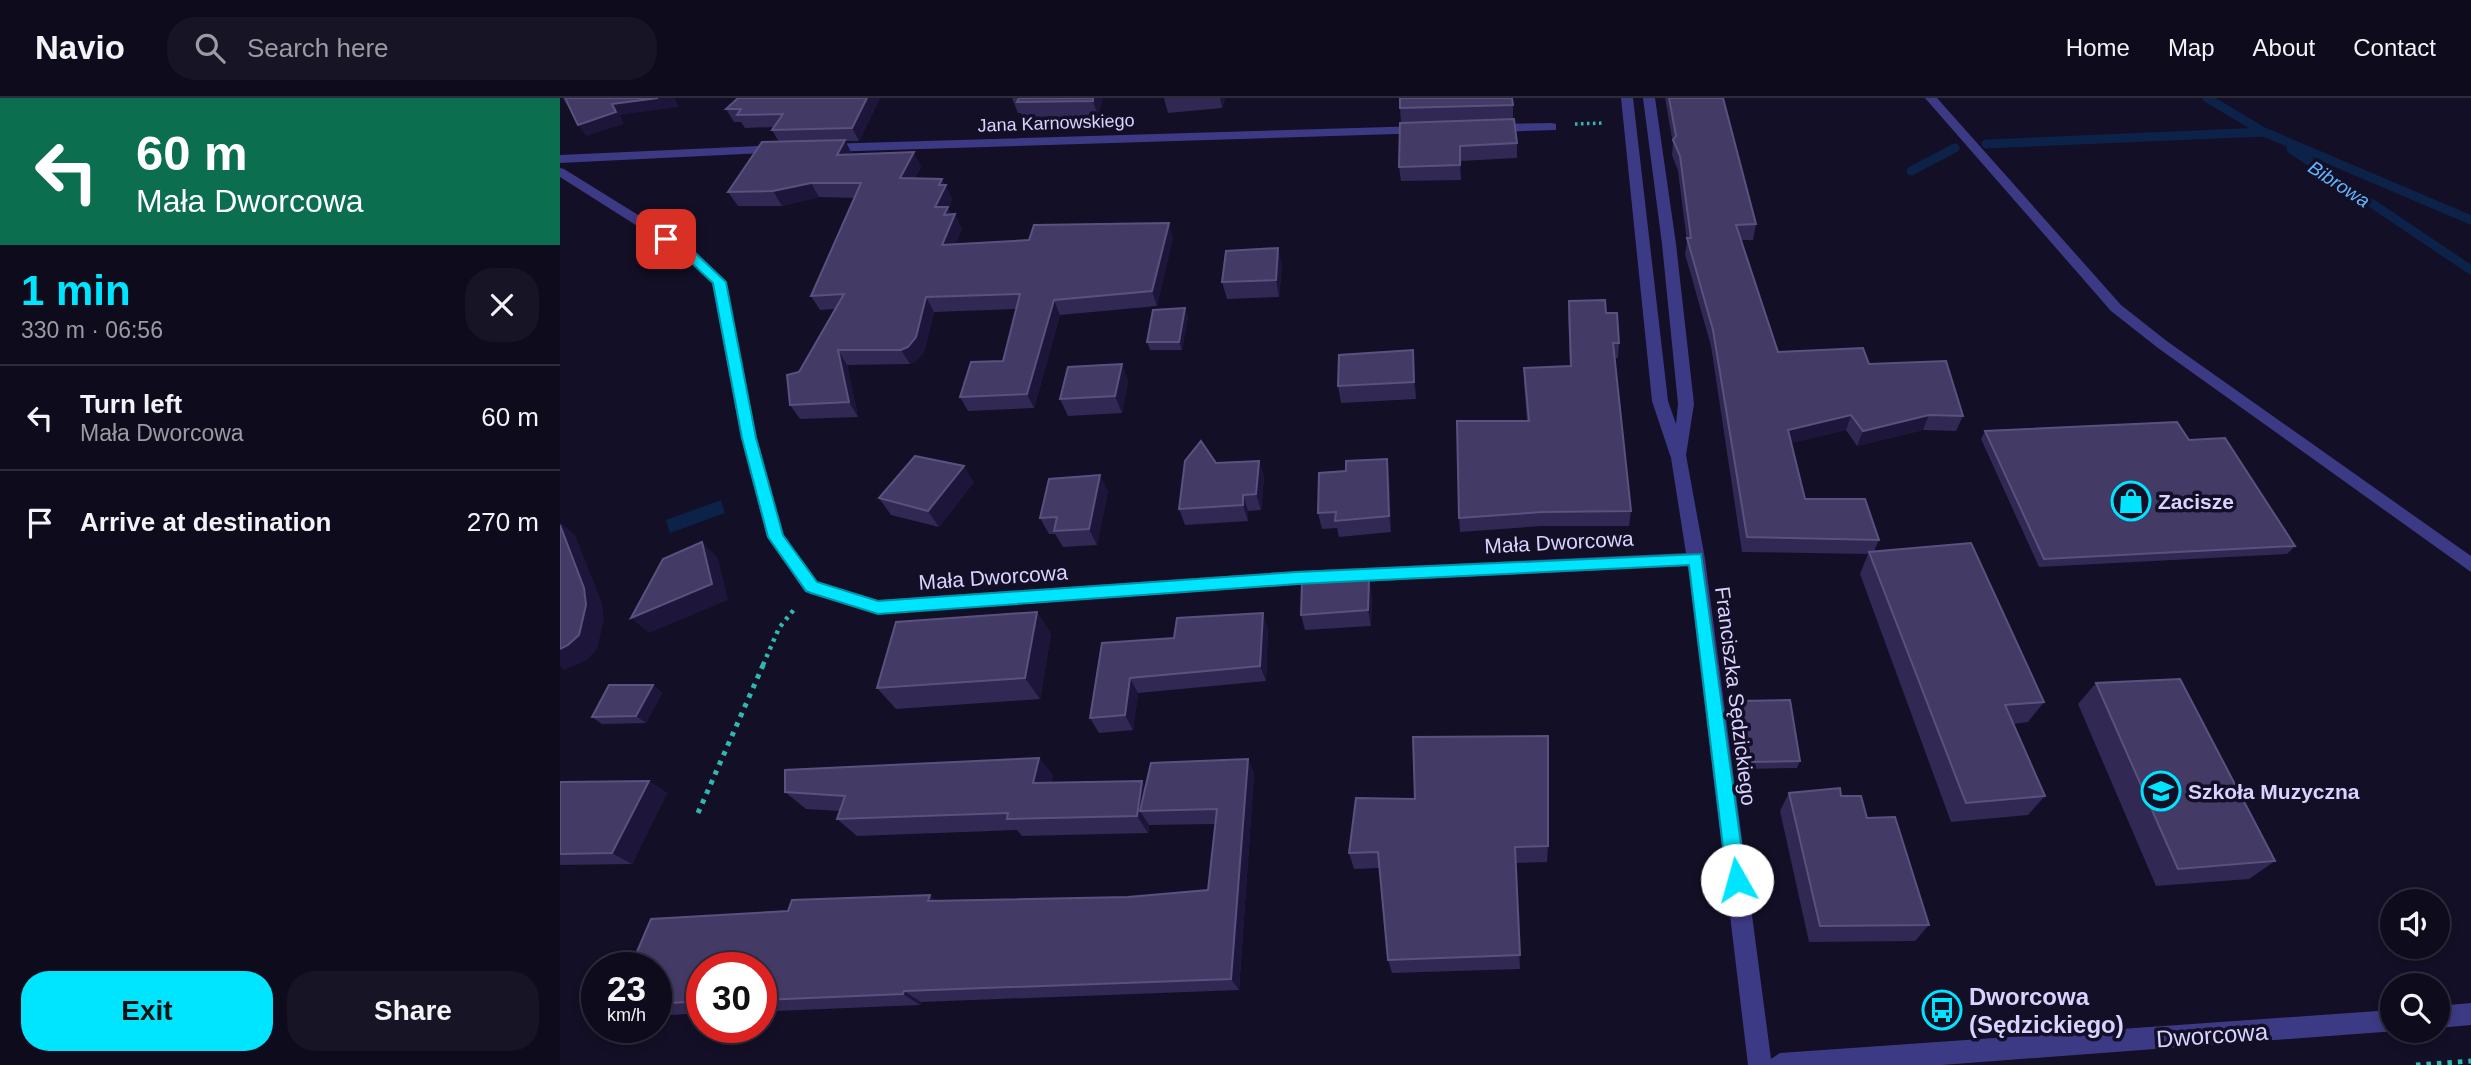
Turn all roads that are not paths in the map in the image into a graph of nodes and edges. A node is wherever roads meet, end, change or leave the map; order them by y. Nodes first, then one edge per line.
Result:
1 (1627, 98) edge
2 (1649, 98) edge
3 (1931, 98) edge
4 (1552, 127) dead end
5 (1485, 129) edge
6 (1444, 130) edge
7 (804, 148) edge
8 (790, 149) edge
9 (560, 159) edge
10 (560, 172) edge
11 (1679, 458) junction
12 (1696, 559) junction
13 (2471, 565) edge
14 (2471, 1014) edge
15 (2450, 1016) edge
16 (2380, 1022) edge
17 (1760, 1065) edge
18 (1780, 1065) edge

1 - 11 street, Franciszka Sędzickiego
2 - 11 street, Franciszka Sędzickiego
3 - 13 street
4 - 5 street
6 - 7 street, Jana Karnowskiego
8 - 9 street
10 - 12 street, Mała Dworcowa
11 - 12 street, Franciszka Sędzickiego
12 - 17 street, Franciszka Sędzickiego
14 - 15 street
16 - 18 street, Dworcowa

